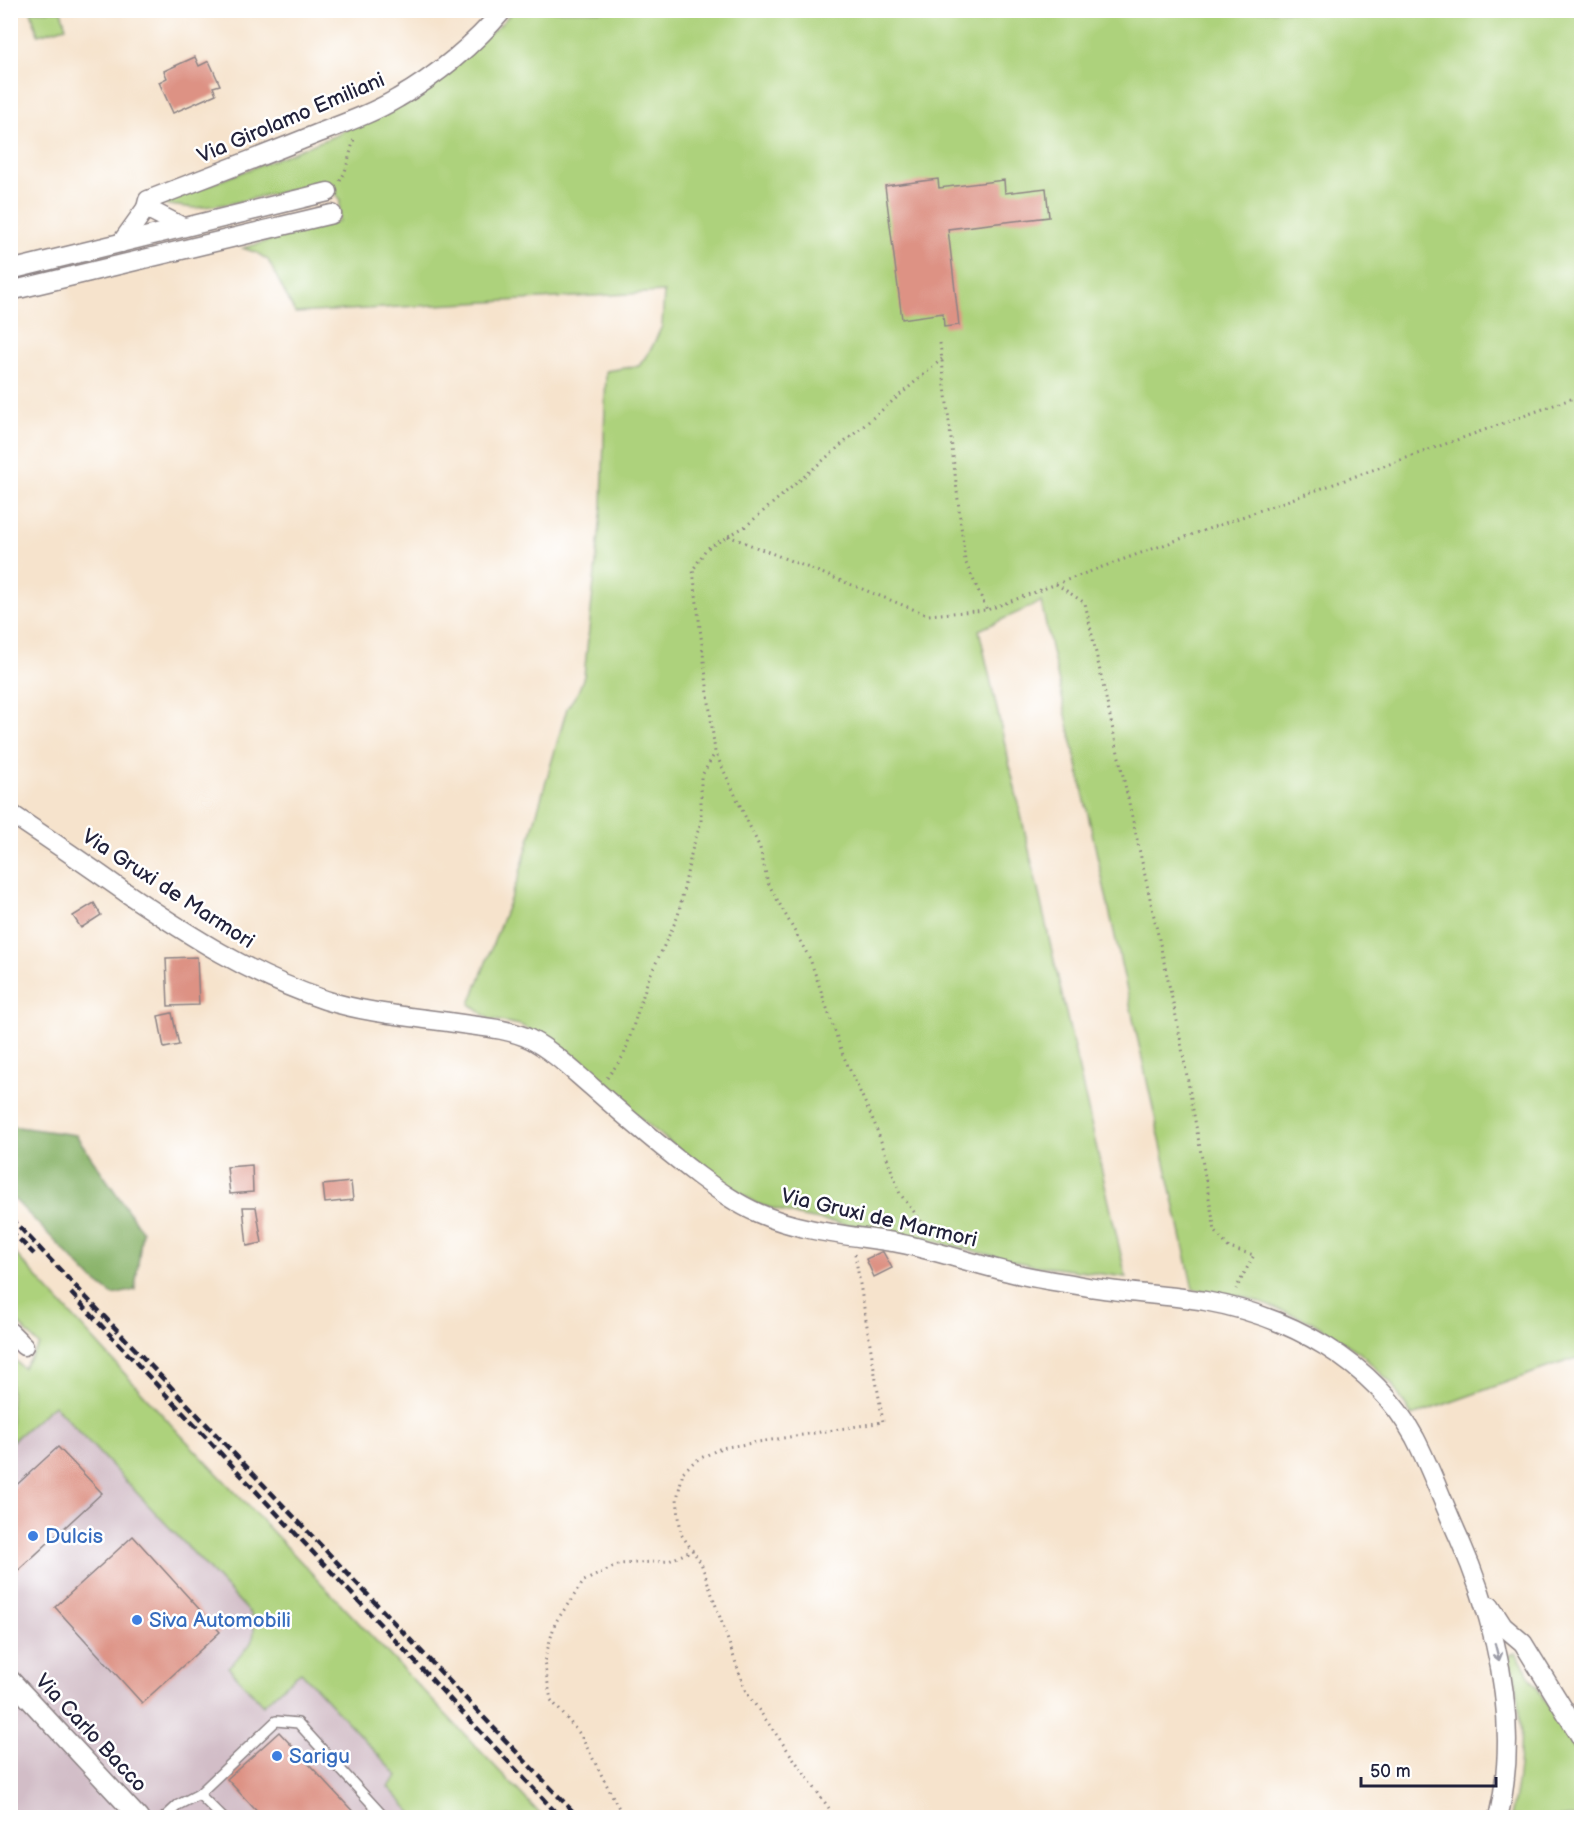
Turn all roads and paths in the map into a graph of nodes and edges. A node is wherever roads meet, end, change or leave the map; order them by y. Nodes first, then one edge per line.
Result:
1 (503, 10) edge
2 (360, 116) junction
3 (328, 192) joint
4 (146, 208) junction
5 (332, 214) dead end
6 (183, 227) junction
7 (121, 243) junction
8 (10, 270) edge
9 (10, 291) edge
10 (940, 342) dead end
11 (942, 359) junction
12 (1581, 395) edge
13 (728, 536) junction
14 (1056, 584) junction
15 (987, 610) junction
16 (715, 752) junction
17 (10, 813) edge
18 (597, 1091) junction
19 (845, 1236) junction
20 (937, 1253) junction
21 (1227, 1307) junction
22 (10, 1332) edge
23 (24, 1346) dead end
24 (693, 1550) junction
25 (1482, 1595) junction
26 (10, 1679) edge
27 (1581, 1739) edge
28 (200, 1794) junction
29 (139, 1818) edge
30 (164, 1818) edge
31 (223, 1818) edge
32 (385, 1818) edge
33 (624, 1818) edge
34 (836, 1818) edge
35 (1498, 1818) edge

1 - 2 street, Via Girolamo Emiliani
2 - 3 path
2 - 4 street, Via Girolamo Emiliani
3 - 6 street
4 - 6 street
4 - 7 street
5 - 9 street
6 - 7 street
7 - 8 street
10 - 11 path
11 - 13 path
11 - 15 path
12 - 14 path
13 - 15 path
13 - 16 path
14 - 15 path
14 - 21 path
16 - 18 path
16 - 20 path
17 - 18 street, Via Gruxi de Marmori
18 - 19 street, Via Gruxi de Marmori
19 - 20 street, Via Gruxi de Marmori
19 - 24 path
20 - 21 street, Via Gruxi de Marmori
21 - 25 street, Via Gruxi de Marmori
22 - 23 street
24 - 33 path
24 - 34 path
25 - 27 street, Via Gruxi de Marmori
25 -> 35 street, Via Gruxi de Marmori
26 - 29 street, Via Carlo Bacco
28 - 30 lane
28 - 31 lane
28 - 32 lane

